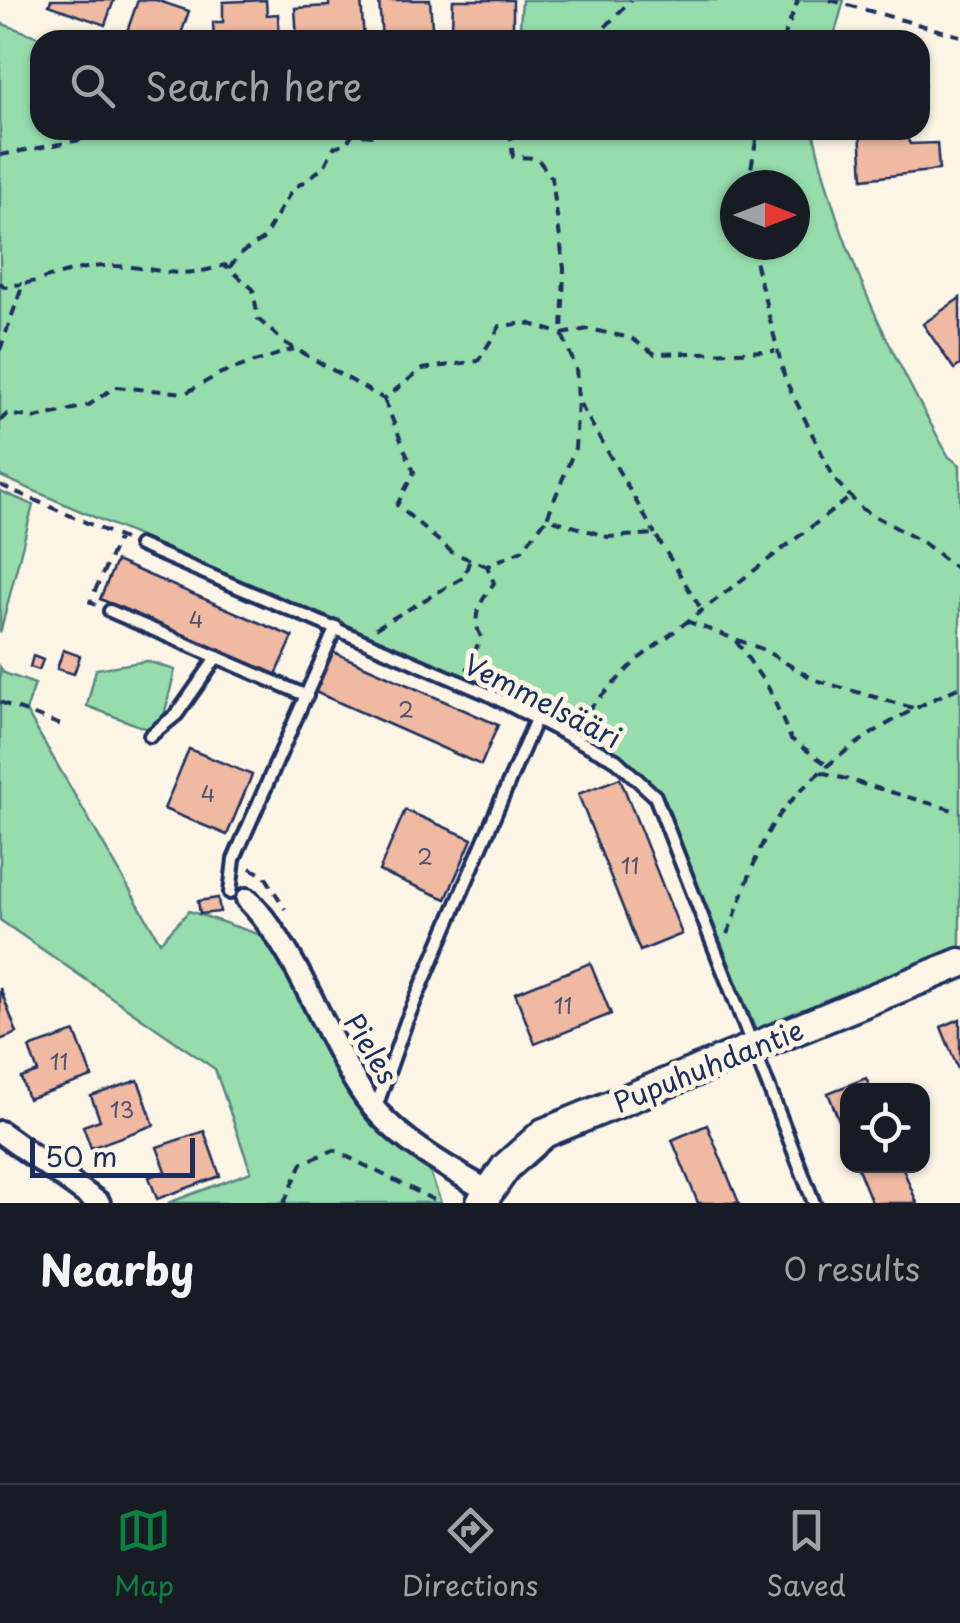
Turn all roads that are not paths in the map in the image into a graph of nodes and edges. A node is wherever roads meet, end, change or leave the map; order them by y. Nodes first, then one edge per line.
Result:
1 (139, 544) road end
2 (110, 610) road end
3 (339, 629) junction
4 (217, 657) junction
5 (307, 696) junction
6 (536, 719) junction
7 (150, 736) dead end
8 (238, 896) joint
9 (960, 963) edge
10 (750, 1048) junction
11 (376, 1107) junction
12 (0, 1132) edge
13 (484, 1197) edge
14 (100, 1203) edge
15 (814, 1203) edge

1 - 3 lane, Vemmelsääri
2 - 4 lane
3 - 5 lane
3 - 6 lane, Vemmelsääri
4 - 5 lane
4 - 7 lane
5 - 8 lane
6 - 10 lane, Vemmelsääri
6 - 11 lane
8 - 11 street, Pieles
9 - 10 street, Pupuhuhdantie
10 - 13 street, Pupuhuhdantie
10 - 15 lane, Vemmelsääri
11 - 13 street, Pieles
12 - 14 street

